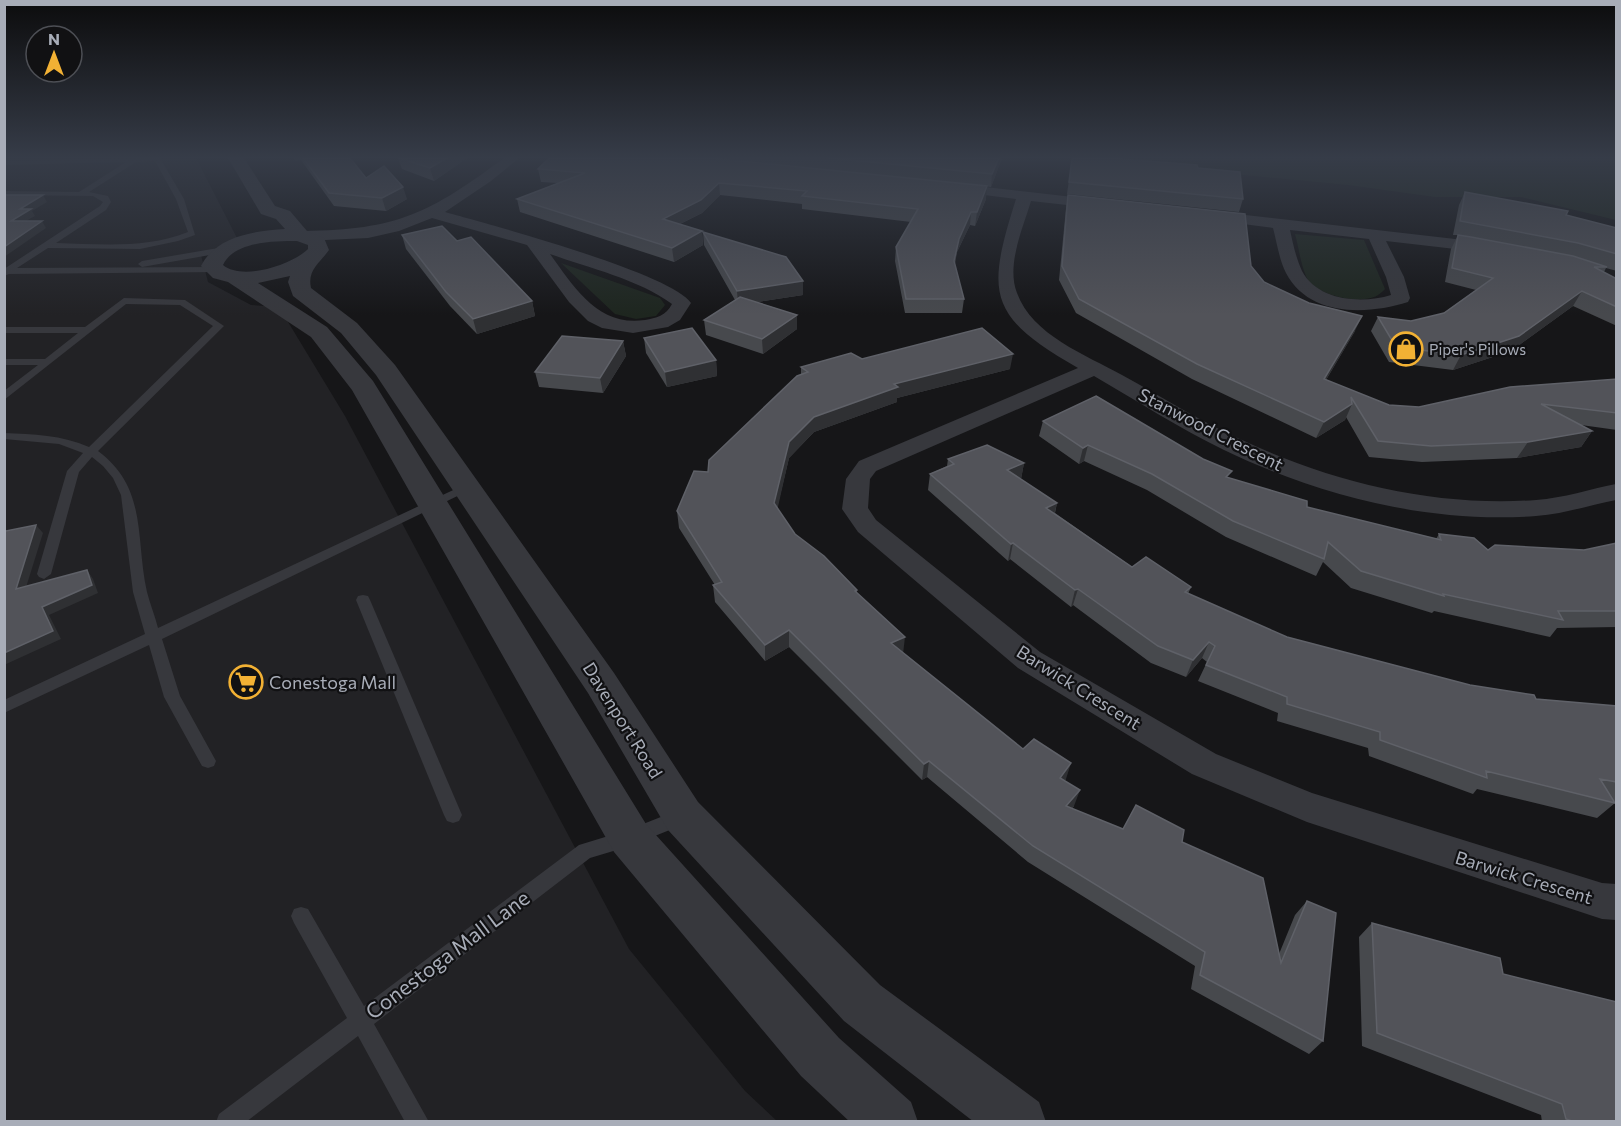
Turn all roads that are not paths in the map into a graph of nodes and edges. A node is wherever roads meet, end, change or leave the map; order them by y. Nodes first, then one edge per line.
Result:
1 (268, 210) edge
2 (95, 211) edge
3 (184, 211) edge
4 (270, 211) edge
5 (440, 211) edge
6 (1021, 211) edge
7 (434, 214) junction
8 (1199, 215) edge
9 (1280, 224) junction
10 (388, 231) junction
11 (1374, 233) junction
12 (302, 236) junction
13 (533, 242) junction
14 (47, 246) junction
15 (1505, 250) edge
16 (226, 261) junction
17 (308, 261) junction
18 (110, 270) junction
19 (6, 272) edge
20 (4, 330) edge
21 (87, 330) junction
22 (4, 362) edge
23 (48, 362) junction
24 (1095, 368) junction
25 (4, 397) edge
26 (4, 436) edge
27 (91, 451) junction
28 (1617, 492) edge
29 (451, 496) junction
30 (44, 574) dead end
31 (363, 600) dead end
32 (153, 637) junction
33 (4, 707) edge
34 (208, 761) dead end
35 (453, 814) dead end
36 (683, 816) junction
37 (630, 838) junction
38 (1617, 902) edge
39 (301, 916) dead end
40 (360, 1020) junction
41 (226, 1122) edge
42 (418, 1122) edge
43 (891, 1122) edge
44 (1019, 1122) edge

1 - 16 street
2 - 14 lane
3 - 14 lane
4 - 12 street
5 - 7 street
6 - 24 street, Stanwood Crescent
7 - 10 street
7 - 13 street
8 - 9 street
9 - 11 street
9 - 11 street
10 - 12 street
10 - 17 street
11 - 15 street
12 - 16 street
12 - 17 street
13 - 13 street
14 - 19 lane
16 - 17 street
16 - 18 lane
16 - 18 lane
16 - 29 street, Davenport Road
17 - 29 street, Davenport Road
18 - 19 lane
20 - 21 lane
21 - 23 lane
21 - 27 lane
22 - 23 lane
23 - 25 lane
24 - 28 street, Stanwood Crescent
24 - 38 street, Barwick Crescent
26 - 27 lane
27 - 30 lane
27 - 32 lane
29 - 32 lane
29 - 36 street, Davenport Road
29 - 37 street, Davenport Road
31 - 35 lane
32 - 33 lane
32 - 34 lane
36 - 37 lane, Conestoga Mall Lane
36 - 44 street, Davenport Road
37 - 40 lane, Conestoga Mall Lane
37 - 43 street, Davenport Road
39 - 40 lane
40 - 41 lane, Conestoga Mall Lane
40 - 42 lane

